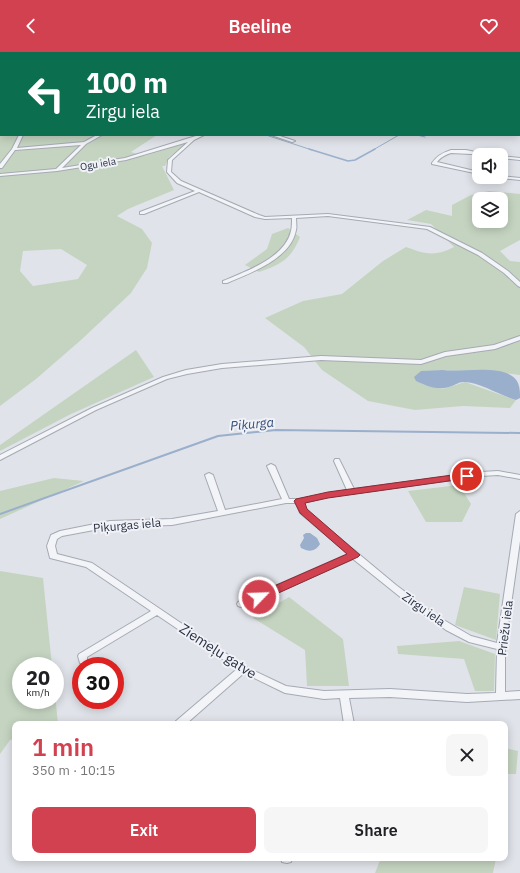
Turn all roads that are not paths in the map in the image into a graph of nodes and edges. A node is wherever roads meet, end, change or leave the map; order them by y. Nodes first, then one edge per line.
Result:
1 (20, 136) edge
2 (98, 136) edge
3 (200, 136) edge
4 (276, 136) edge
5 (193, 139) junction
6 (293, 142) dead end
7 (85, 143) junction
8 (14, 149) junction
9 (472, 153) edge
10 (508, 158) edge
11 (520, 159) edge
12 (0, 167) edge
13 (57, 170) junction
14 (472, 171) edge
15 (0, 175) edge
16 (508, 178) edge
17 (520, 180) edge
18 (199, 191) junction
19 (142, 213) dead end
20 (294, 217) junction
21 (225, 282) dead end
22 (520, 285) edge
23 (520, 338) edge
24 (0, 458) edge
25 (337, 462) dead end
26 (271, 466) dead end
27 (209, 475) dead end
28 (520, 477) edge
29 (352, 492) junction
30 (286, 501) junction
31 (299, 501) junction
32 (222, 513) junction
33 (520, 514) edge
34 (354, 555) junction
35 (53, 556) joint
36 (241, 604) dead end
37 (158, 612) junction
38 (501, 647) junction
39 (82, 657) edge
40 (244, 669) junction
41 (344, 694) junction
42 (520, 695) edge
43 (500, 696) junction
44 (183, 721) edge
45 (348, 721) edge

1 - 8 street
2 - 7 street
3 - 5 street
4 - 6 street
5 - 13 street, Ogu iela
5 - 18 street
7 - 8 street
7 - 13 street
8 - 12 street
9 - 14 street
10 - 11 street
13 - 15 street, Ogu iela
16 - 17 street
18 - 19 street
18 - 20 street
20 - 21 street
20 - 22 street
23 - 24 street
25 - 29 street
26 - 30 street
27 - 32 street
28 - 29 street, Piķurgas iela
29 - 31 street, Piķurgas iela
30 - 31 street, Piķurgas iela
30 - 32 street, Piķurgas iela
31 - 34 street, Zirgu iela
32 - 35 street, Piķurgas iela
33 - 38 street, Priežu iela
34 - 36 street
34 - 38 street, Zirgu iela
35 - 37 street, Ziemeļu gatve
37 - 39 street
37 - 40 street, Ziemeļu gatve
38 - 43 street, Priežu iela
40 - 41 street, Ziemeļu gatve
40 - 44 street
41 - 43 street, Ziemeļu gatve
41 - 45 street
42 - 43 street, Ziemeļu gatve

